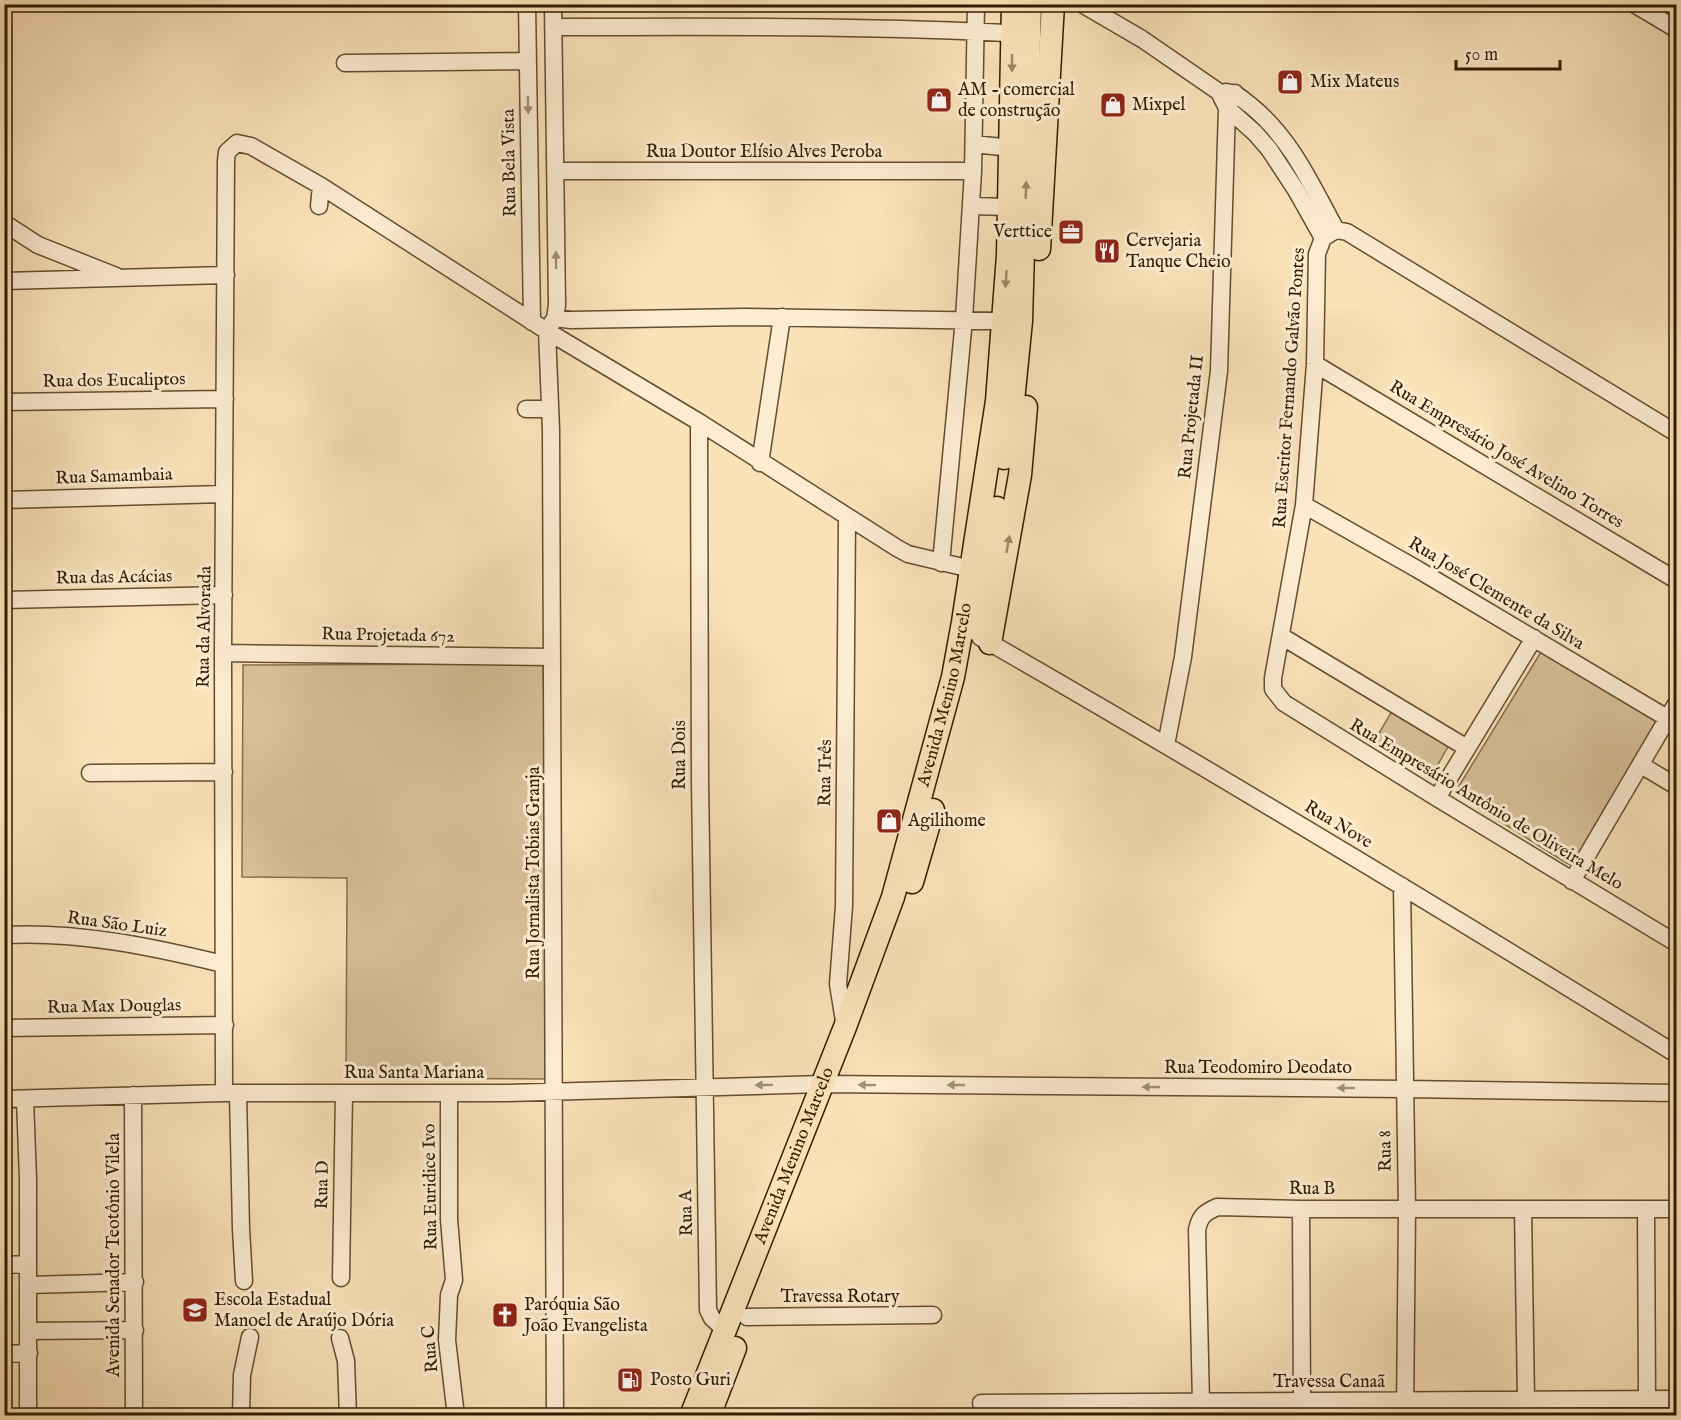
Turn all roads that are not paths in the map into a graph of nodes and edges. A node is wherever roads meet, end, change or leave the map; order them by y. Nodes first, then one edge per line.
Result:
1 (976, 4) edge
2 (1013, 4) edge
3 (1052, 4) edge
4 (1082, 4) edge
5 (1634, 4) edge
6 (527, 6) edge
7 (553, 6) edge
8 (1660, 11) edge
9 (1025, 23) edge
10 (553, 27) junction
11 (1677, 29) edge
12 (976, 31) junction
13 (527, 61) junction
14 (345, 63) dead end
15 (1227, 98) junction
16 (1267, 119) junction
17 (1256, 133) junction
18 (974, 144) junction
19 (1011, 148) junction
20 (555, 171) junction
21 (973, 171) junction
22 (321, 186) junction
23 (319, 206) dead end
24 (971, 206) junction
25 (1009, 207) junction
26 (4, 223) edge
27 (1330, 234) junction
28 (226, 275) junction
29 (123, 278) junction
30 (4, 281) edge
31 (782, 317) junction
32 (964, 319) junction
33 (1003, 321) junction
34 (532, 322) junction
35 (551, 325) junction
36 (1315, 364) junction
37 (225, 399) junction
38 (4, 402) edge
39 (550, 409) junction
40 (526, 410) dead end
41 (699, 422) junction
42 (1677, 433) edge
43 (760, 463) junction
44 (1017, 493) junction
45 (224, 494) junction
46 (4, 500) edge
47 (1304, 505) junction
48 (847, 518) junction
49 (995, 520) junction
50 (941, 563) junction
51 (971, 569) junction
52 (1677, 580) edge
53 (224, 595) junction
54 (4, 600) edge
55 (1281, 636) junction
56 (1534, 638) junction
57 (983, 639) junction
58 (223, 653) junction
59 (552, 657) junction
60 (1277, 697) joint
61 (1677, 704) edge
62 (1667, 718) junction
63 (1166, 745) junction
64 (1467, 748) junction
65 (1641, 765) junction
66 (224, 772) junction
67 (90, 773) dead end
68 (1677, 786) edge
69 (1437, 798) junction
70 (1572, 881) junction
71 (1402, 886) junction
72 (4, 935) edge
73 (1677, 943) edge
74 (223, 964) junction
75 (225, 1025) junction
76 (845, 1027) junction
77 (4, 1028) edge
78 (1677, 1054) edge
79 (831, 1084) junction
80 (704, 1087) junction
81 (1405, 1089) junction
82 (555, 1092) junction
83 (231, 1093) junction
84 (344, 1093) junction
85 (1677, 1093) edge
86 (449, 1094) junction
87 (133, 1095) junction
88 (25, 1099) junction
89 (4, 1100) edge
90 (1301, 1209) junction
91 (1407, 1209) junction
92 (1523, 1209) junction
93 (1646, 1209) junction
94 (1677, 1209) edge
95 (28, 1264) junction
96 (4, 1265) edge
97 (341, 1278) dead end
98 (454, 1280) joint
99 (244, 1281) dead end
100 (135, 1282) junction
101 (28, 1285) junction
102 (933, 1315) dead end
103 (747, 1317) junction
104 (135, 1330) junction
105 (29, 1331) junction
106 (726, 1331) junction
107 (250, 1337) dead end
108 (340, 1338) dead end
109 (4, 1353) edge
110 (29, 1353) junction
111 (1647, 1399) junction
112 (1677, 1399) edge
113 (1526, 1400) junction
114 (1302, 1401) junction
115 (1201, 1402) junction
116 (981, 1403) dead end
117 (1405, 1408) edge
118 (28, 1416) edge
119 (134, 1416) edge
120 (241, 1416) edge
121 (348, 1416) edge
122 (456, 1416) edge
123 (555, 1416) edge
124 (691, 1416) edge
125 (709, 1416) edge

1 - 12 street
2 - 9 main road, Avenida Menino Marcelo
3 - 9 main road
3 - 44 main road
4 - 15 street
5 - 8 street
6 - 7 street
6 - 13 street, Rua Bela Vista
7 - 10 street
8 - 11 street
9 - 12 street
9 -> 19 main road, Avenida Menino Marcelo
49 -> 9 main road, Avenida Menino Marcelo
10 - 12 street
10 - 20 street
12 - 18 street
13 - 14 street
13 -> 34 street, Rua Bela Vista
15 - 16 street
15 - 17 street
15 - 63 street, Rua Projetada II
16 - 17 street
16 - 27 street
17 - 27 street
18 - 19 street
18 - 21 street
19 - 25 main road, Avenida Menino Marcelo
20 - 21 street, Rua Doutor Elísio Alves Peroba
35 -> 20 street
21 - 24 street
22 - 23 street
22 - 28 street, Rua da Alvorada
22 - 34 street
24 - 25 street
24 - 32 street
25 -> 33 main road, Avenida Menino Marcelo
26 - 29 street
27 - 36 street, Rua Escritor Fernando Galvão Pontes
27 - 42 street
28 - 29 street
28 - 37 street, Rua da Alvorada
29 - 30 street
31 - 32 street
31 - 35 street
31 - 43 street
32 - 33 street
32 - 50 street
33 - 51 main road, Avenida Menino Marcelo
34 - 35 street
35 - 39 street, Rua Jornalista Tobias Granja
35 - 41 street
36 - 47 street, Rua Escritor Fernando Galvão Pontes
36 - 52 street, Rua Empresário José Avelino Torres
37 - 38 street, Rua dos Eucaliptos
37 - 45 street, Rua da Alvorada
39 - 40 street
39 - 59 street, Rua Jornalista Tobias Granja
41 - 43 street
41 - 80 street, Rua Dois
43 - 48 street
44 - 49 main road
57 -> 44 main road
45 - 46 street, Rua Samambaia
45 - 53 street, Rua da Alvorada
47 - 55 street, Rua Escritor Fernando Galvão Pontes
47 - 56 street, Rua José Clemente da Silva
48 - 50 street
48 - 76 street, Rua Três
49 - 57 main road, Avenida Menino Marcelo
50 - 51 street
51 - 76 main road, Avenida Menino Marcelo
53 - 54 street, Rua das Acácias
53 - 58 street, Rua da Alvorada
55 - 60 street, Rua Escritor Fernando Galvão Pontes
55 - 64 street
56 - 62 street, Rua José Clemente da Silva
56 - 64 street
57 - 63 street, Rua Nove
57 - 79 main road, Avenida Menino Marcelo
58 - 59 street, Rua Projetada 672
58 - 66 street, Rua da Alvorada
59 - 82 street, Rua Jornalista Tobias Granja
60 - 69 street, Rua Empresário Antônio de Oliveira Melo
61 - 62 street
62 - 65 street
63 - 71 street, Rua Nove
64 - 69 street
65 - 68 street
65 - 70 street
66 - 67 street
66 - 74 street, Rua da Alvorada
69 - 70 street, Rua Empresário Antônio de Oliveira Melo
70 - 73 street, Rua Empresário Antônio de Oliveira Melo
71 - 78 street, Rua Nove
71 - 81 street, Rua 8
72 - 74 street, Rua São Luiz
74 - 75 street, Rua da Alvorada
75 - 77 street, Rua Max Douglas
75 - 83 street, Rua da Alvorada
76 - 79 main road, Avenida Menino Marcelo
79 -> 80 street, Rua Santa Mariana
81 -> 79 street, Rua Teodomiro Deodato
79 - 103 main road, Avenida Menino Marcelo
79 - 106 main road, Avenida Menino Marcelo
80 - 82 street, Rua Santa Mariana
80 - 106 street, Rua A
81 - 85 street, Rua Teodomiro Deodato
81 - 91 street, Rua 8
82 - 86 street, Rua Santa Mariana
82 - 123 street, Rua Jornalista Tobias Granja
83 - 84 street, Rua Santa Mariana
83 - 87 street, Rua Santa Mariana
83 - 99 street, Rua da Alvorada
84 - 86 street, Rua Santa Mariana
84 - 97 street, Rua D
86 - 98 street, Rua Euridice Ivo
87 - 88 street, Rua Santa Mariana
87 - 100 street, Avenida Senador Teotônio Vilela
88 - 89 street, Rua Santa Mariana
88 - 95 street
90 - 91 street, Rua B
90 - 114 street
90 - 115 street, Rua B
91 - 92 street, Rua B
91 - 117 street, Rua 8
92 - 93 street, Rua B
92 - 113 street
93 - 94 street, Rua B
93 - 111 street
95 - 96 street
95 - 101 street
98 - 122 street, Rua C
100 - 101 street
100 - 104 street, Avenida Senador Teotônio Vilela
101 - 105 street
102 - 103 street, Travessa Rotary
103 - 125 main road, Avenida Menino Marcelo
104 - 105 street
104 - 119 street, Avenida Senador Teotônio Vilela
105 - 110 street
106 - 124 main road, Avenida Menino Marcelo
107 - 120 street
108 - 121 street
109 - 110 street
110 - 118 street
111 - 112 street, Travessa Canaã
111 - 113 street, Travessa Canaã
113 - 117 street, Travessa Canaã
114 - 115 street, Travessa Canaã
114 - 117 street, Travessa Canaã
115 - 116 street, Travessa Canaã

